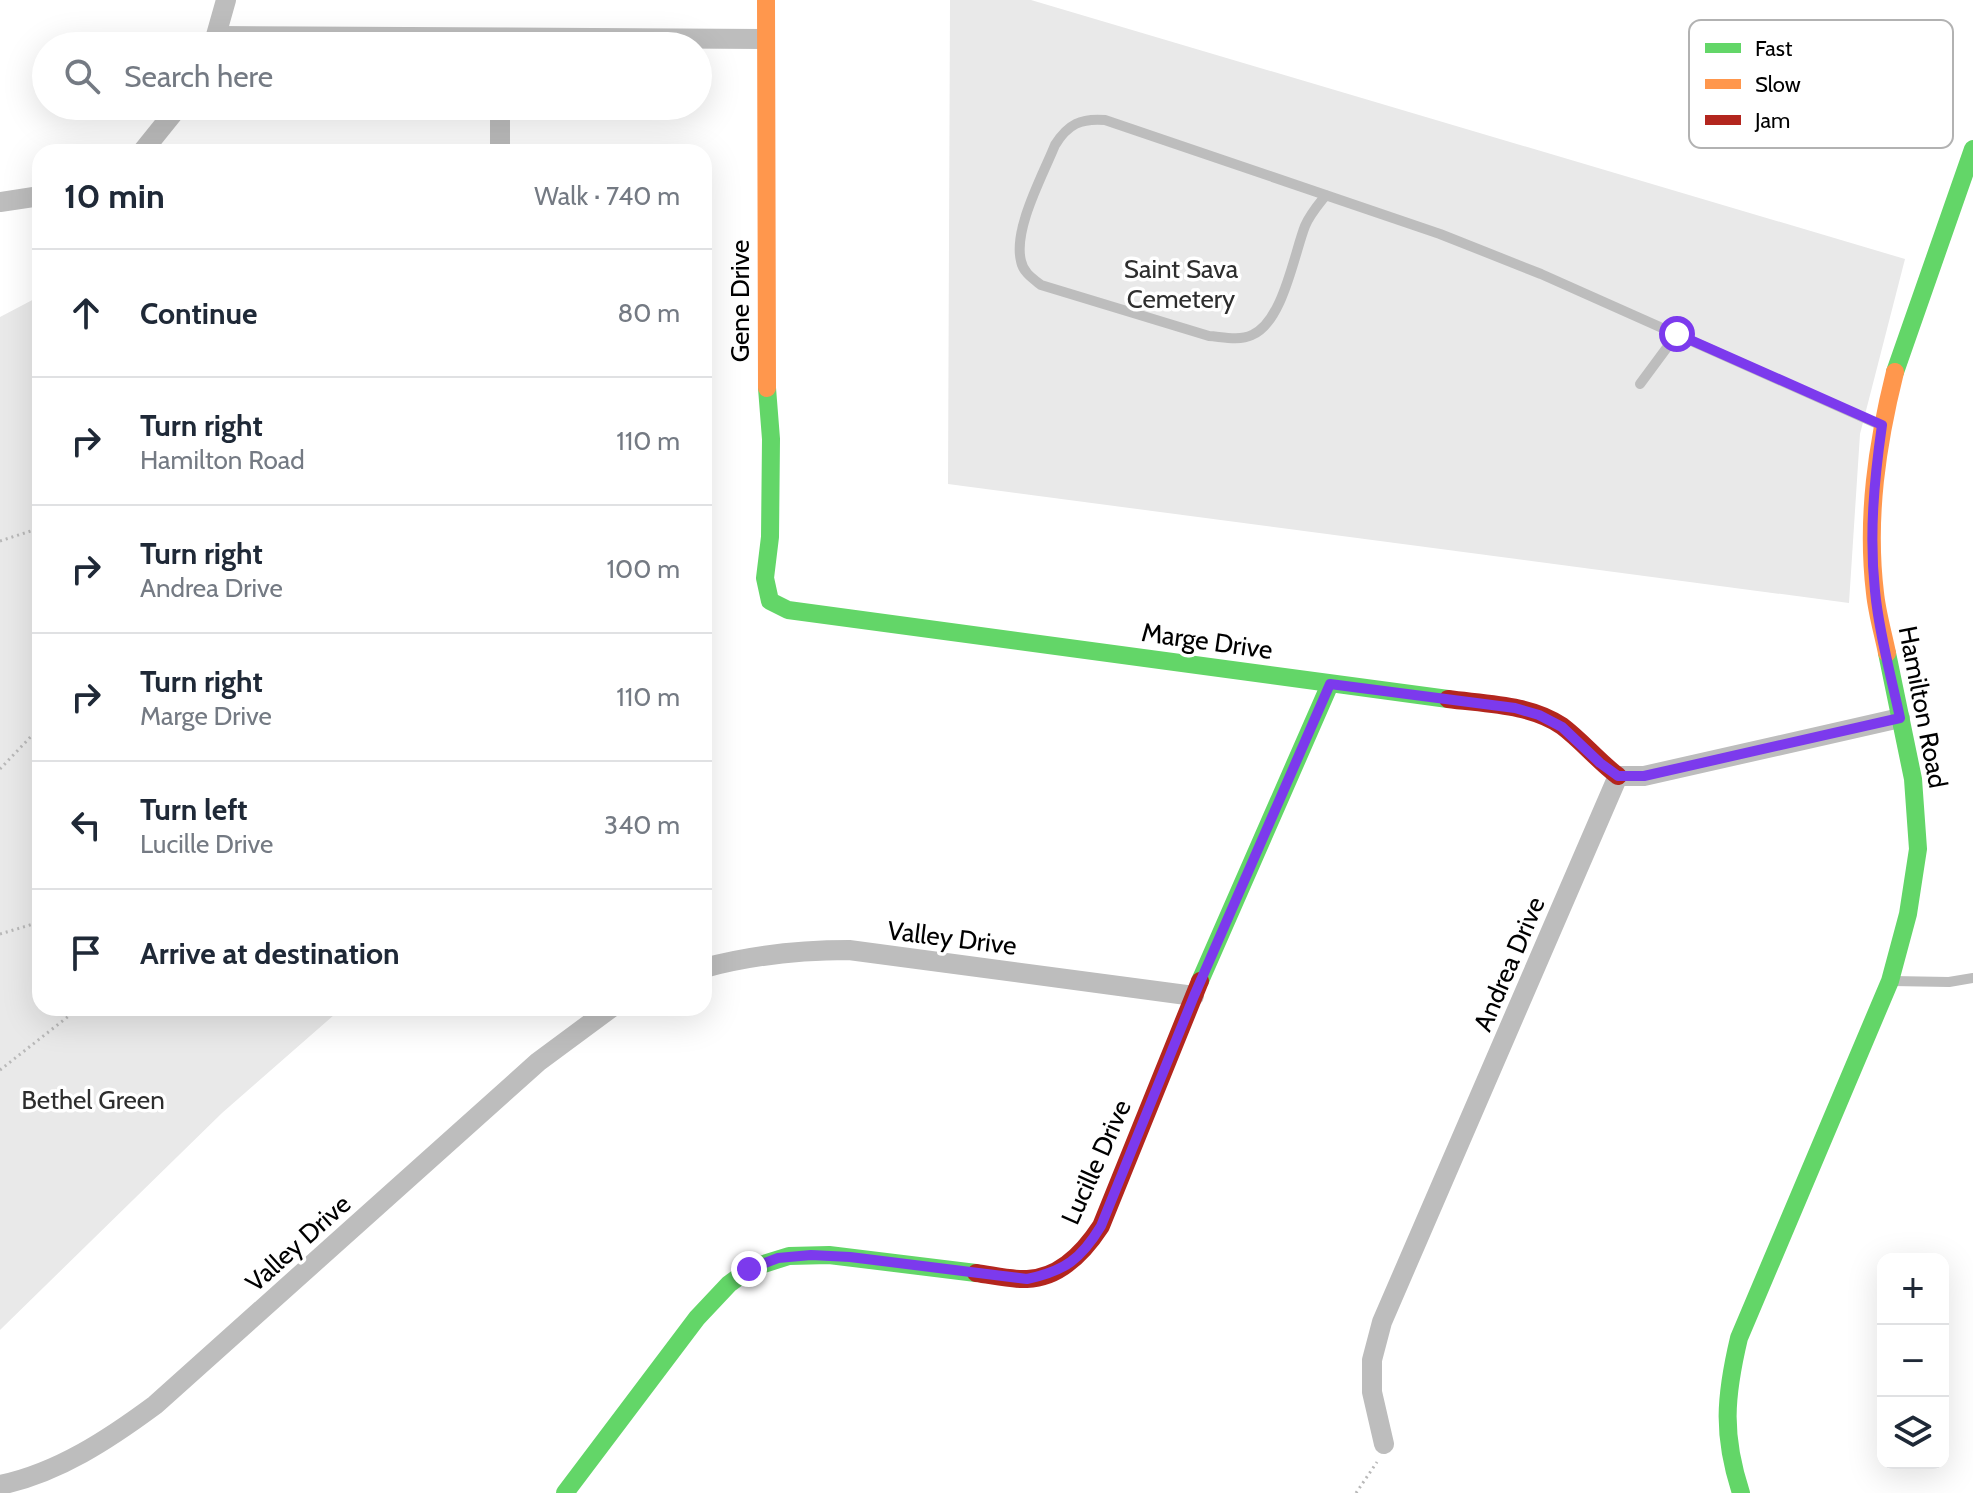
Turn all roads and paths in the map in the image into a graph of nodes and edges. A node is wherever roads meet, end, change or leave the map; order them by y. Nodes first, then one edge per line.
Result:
1 (226, 0) edge
2 (766, 0) edge
3 (217, 32) edge
4 (765, 39) junction
5 (712, 40) edge
6 (168, 120) edge
7 (500, 120) edge
8 (148, 144) edge
9 (500, 144) edge
10 (1973, 149) edge
11 (1326, 195) junction
12 (32, 197) edge
13 (0, 202) edge
14 (1677, 334) junction
15 (1640, 384) dead end
16 (1882, 425) junction
17 (32, 531) edge
18 (0, 541) edge
19 (770, 601) joint
20 (1330, 684) junction
21 (1900, 718) junction
22 (32, 735) edge
23 (0, 769) edge
24 (1618, 776) junction
25 (32, 924) edge
26 (0, 934) edge
27 (712, 966) edge
28 (1973, 978) edge
29 (1890, 981) junction
30 (1194, 996) junction
31 (69, 1016) edge
32 (600, 1016) edge
33 (0, 1070) edge
34 (1384, 1444) joint
35 (11, 1487) edge
36 (565, 1493) edge
37 (1356, 1493) edge
38 (1741, 1493) edge

1 - 3 street
2 - 4 street, Gene Drive
4 - 5 street
4 - 19 street, Gene Drive
6 - 8 street
7 - 9 street
10 - 16 street, Hamilton Road
11 - 11 lane
11 - 14 lane
12 - 13 street
14 - 15 lane
14 - 16 lane
16 - 21 street, Hamilton Road
17 - 18 path
19 - 20 street, Marge Drive
20 - 24 street, Marge Drive
20 - 30 street, Lucille Drive
21 - 24 street
21 - 29 street, Hamilton Road
22 - 23 path
24 - 34 street, Andrea Drive
25 - 26 path
27 - 30 street, Valley Drive
28 - 29 lane
29 - 38 street, Hamilton Road
30 - 36 street, Lucille Drive
31 - 33 path
32 - 35 street, Valley Drive
34 - 37 path

